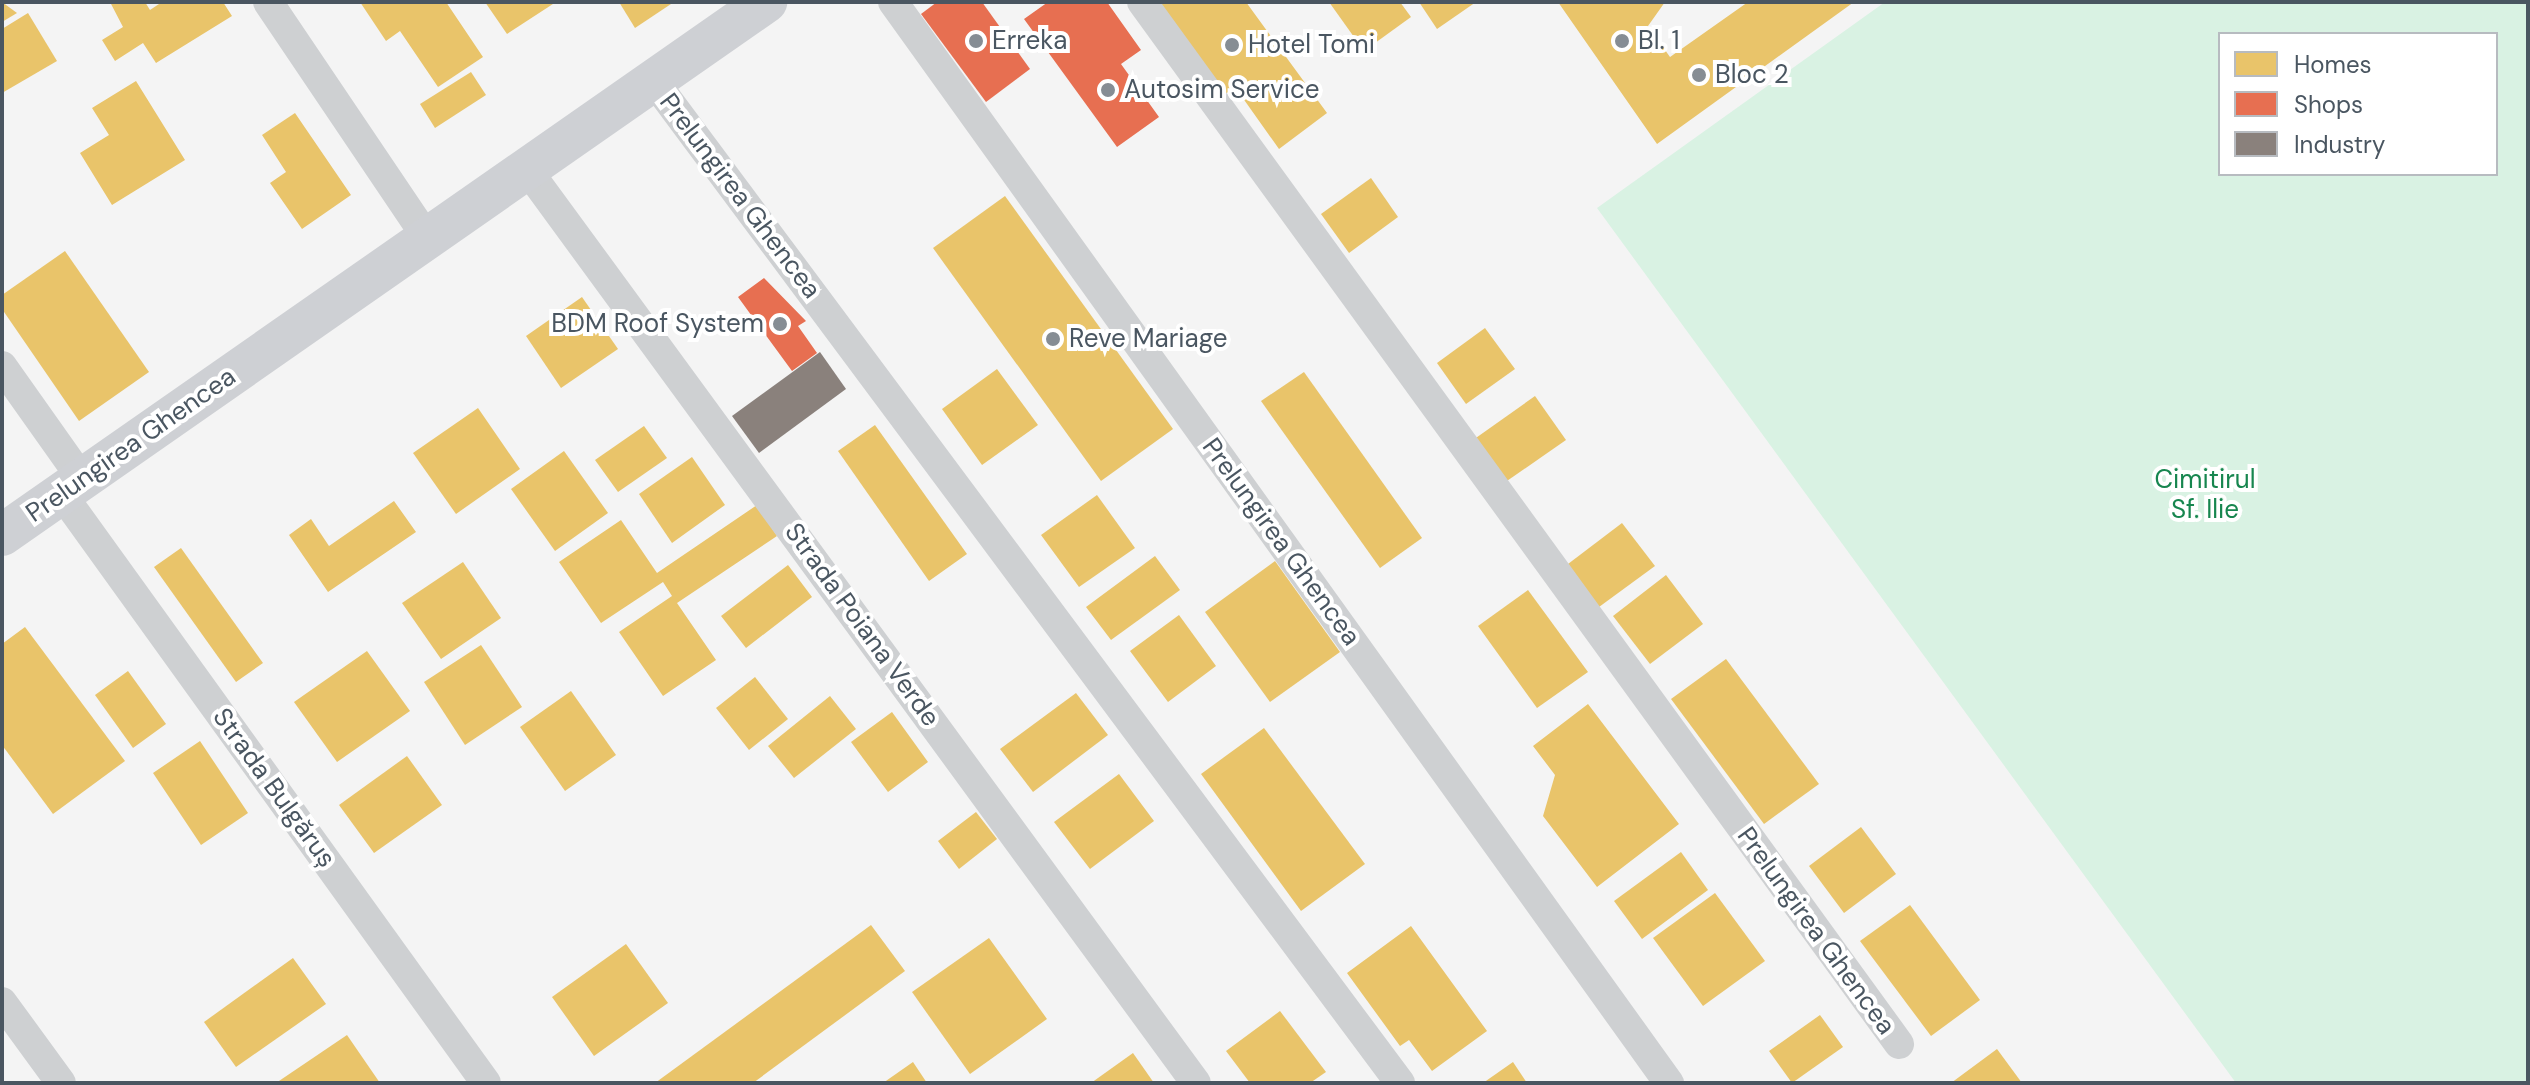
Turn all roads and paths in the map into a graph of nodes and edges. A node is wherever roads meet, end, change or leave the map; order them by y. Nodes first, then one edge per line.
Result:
1 (268, 2) edge
2 (893, 2) edge
3 (1142, 2) edge
4 (751, 6) edge
5 (653, 80) junction
6 (526, 168) junction
7 (427, 238) junction
8 (2, 366) edge
9 (72, 486) junction
10 (2, 535) edge
11 (2, 1002) edge
12 (1899, 1044) dead end
13 (61, 1083) edge
14 (486, 1083) edge
15 (1196, 1083) edge
16 (1400, 1083) edge
17 (1669, 1083) edge

1 - 7 street
2 - 17 street, Prelungirea Ghencea
3 - 12 street, Prelungirea Ghencea
4 - 5 main road, Prelungirea Ghencea
5 - 6 main road, Prelungirea Ghencea
5 - 16 street, Prelungirea Ghencea
6 - 7 main road, Prelungirea Ghencea
6 - 15 street, Strada Poiana Verde
7 - 9 main road, Prelungirea Ghencea
8 - 9 street, Strada Bulgăruș
9 - 10 main road, Prelungirea Ghencea
9 - 14 street, Strada Bulgăruș
11 - 13 street

